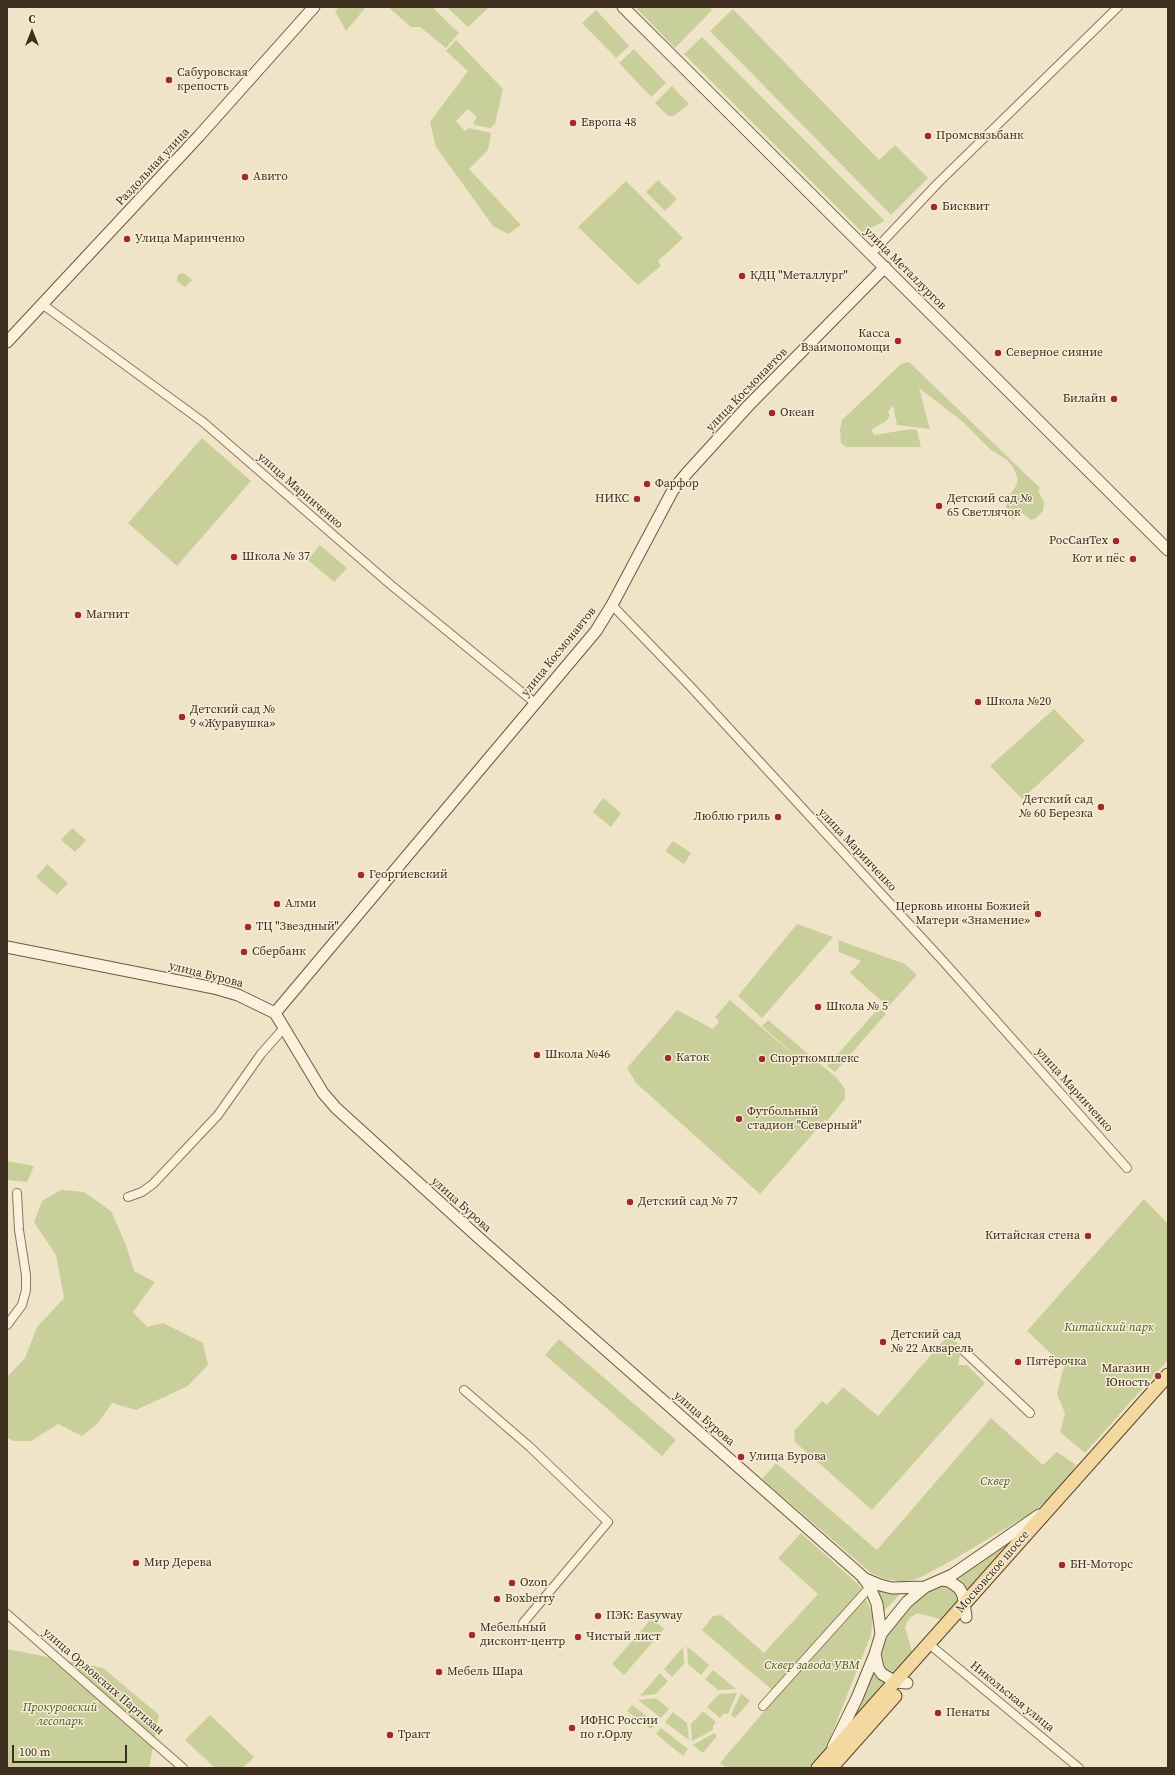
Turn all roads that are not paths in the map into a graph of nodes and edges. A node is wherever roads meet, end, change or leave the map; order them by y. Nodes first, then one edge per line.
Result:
1 (314, 7) edge
2 (623, 7) edge
3 (1118, 7) edge
4 (871, 254) junction
5 (885, 267) junction
6 (42, 304) junction
7 (7, 342) edge
8 (1168, 550) edge
9 (612, 605) junction
10 (535, 704) junction
11 (7, 947) edge
12 (275, 1013) junction
13 (284, 1028) junction
14 (1127, 1168) dead end
15 (17, 1193) dead end
16 (128, 1197) dead end
17 (7, 1325) edge
18 (964, 1351) dead end
19 (1168, 1375) edge
20 (1168, 1387) edge
21 (464, 1390) dead end
22 (1030, 1413) dead end
23 (1048, 1509) junction
24 (863, 1577) junction
25 (942, 1580) junction
26 (870, 1587) junction
27 (925, 1587) junction
28 (965, 1611) junction
29 (7, 1614) edge
30 (523, 1623) dead end
31 (881, 1634) junction
32 (933, 1647) junction
33 (875, 1654) junction
34 (902, 1682) junction
35 (763, 1706) dead end
36 (829, 1755) junction
37 (183, 1768) edge
38 (818, 1768) edge
39 (831, 1768) edge
40 (1079, 1768) edge

1 - 6 main road, Раздольная улица
2 - 4 main road, улица Металлургов
3 - 4 street
4 - 5 main road, улица Металлургов
5 - 8 main road, улица Металлургов
5 - 9 main road, улица Космонавтов
6 - 7 main road, Раздольная улица
6 - 10 street, улица Маринченко
9 - 10 main road, улица Космонавтов
9 - 14 street, улица Маринченко
10 - 12 main road, улица Космонавтов
11 - 12 main road, улица Бурова
12 - 13 main road, улица Бурова
13 - 16 street
13 - 24 main road, улица Бурова
15 - 17 street
18 - 22 street
19 - 23 main road, Московское шоссе
20 - 28 main road, Московское шоссе
21 - 30 street
23 - 25 main road
23 - 28 main road, Московское шоссе
24 - 26 main road
24 - 27 main road
25 - 27 main road
25 - 28 main road
26 - 31 main road
26 - 35 street
27 - 31 main road
28 - 32 main road, Московское шоссе
29 - 37 street, улица Орловских Партизан
31 - 33 main road
32 - 34 main road, Московское шоссе
32 - 40 street, Никольская улица
33 - 34 main road
33 - 36 main road
34 - 36 main road, Московское шоссе
34 - 39 main road, Московское шоссе
36 - 38 main road, Московское шоссе

